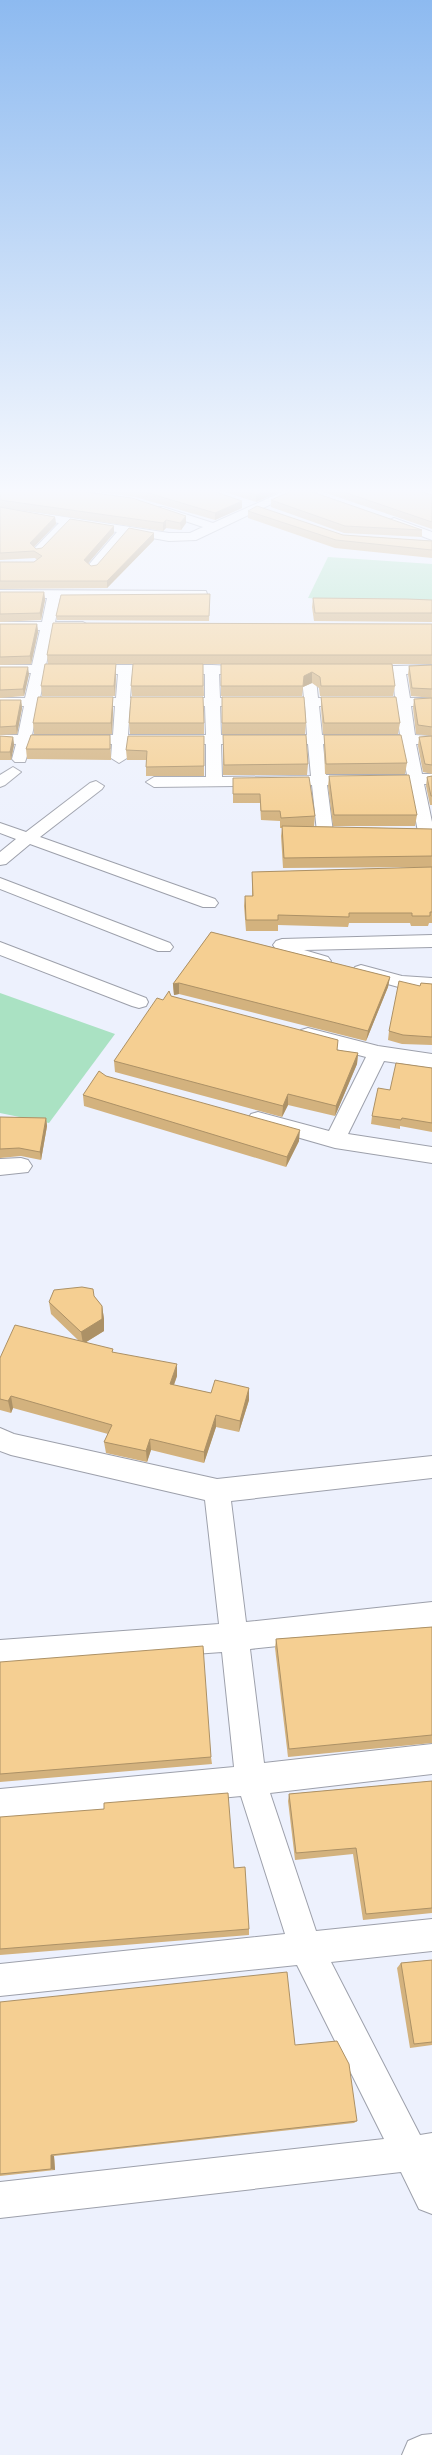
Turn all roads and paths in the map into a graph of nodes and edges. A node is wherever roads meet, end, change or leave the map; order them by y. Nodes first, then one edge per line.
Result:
1 (52, 604) edge
2 (0, 626) edge
3 (48, 626) junction
4 (95, 626) edge
5 (0, 669) edge
6 (39, 669) junction
7 (126, 669) junction
8 (212, 669) junction
9 (432, 669) edge
10 (268, 670) edge
11 (292, 670) edge
12 (308, 670) junction
13 (323, 670) edge
14 (346, 670) edge
15 (399, 670) junction
16 (0, 702) edge
17 (32, 702) junction
18 (123, 702) junction
19 (213, 702) junction
20 (312, 702) junction
21 (404, 702) junction
22 (432, 702) edge
23 (0, 739) edge
24 (24, 739) junction
25 (120, 740) junction
26 (214, 740) junction
27 (316, 740) junction
28 (408, 740) junction
29 (432, 740) edge
30 (119, 758) dead end
31 (432, 779) edge
32 (317, 780) junction
33 (416, 780) junction
34 (0, 782) edge
35 (154, 782) dead end
36 (214, 782) junction
37 (96, 786) dead end
38 (0, 828) edge
39 (325, 832) edge
40 (423, 832) edge
41 (29, 838) junction
42 (0, 860) edge
43 (0, 883) edge
44 (208, 903) dead end
45 (432, 941) edge
46 (164, 947) dead end
47 (0, 948) edge
48 (432, 984) edge
49 (139, 1002) dead end
50 (294, 1031) edge
51 (378, 1053) junction
52 (432, 1061) edge
53 (243, 1115) edge
54 (335, 1140) junction
55 (432, 1155) edge
56 (21, 1166) dead end
57 (0, 1167) edge
58 (0, 1439) edge
59 (432, 1467) edge
60 (217, 1491) junction
61 (432, 1616) edge
62 (235, 1637) junction
63 (0, 1654) edge
64 (432, 1759) edge
65 (251, 1780) junction
66 (0, 1804) edge
67 (432, 1935) edge
68 (306, 1948) junction
69 (0, 1980) edge
70 (421, 2152) edge
71 (432, 2196) edge
72 (0, 2200) edge
73 (432, 2454) edge
74 (422, 2455) edge

1 - 3 street
2 - 3 street
3 - 4 street
3 - 6 street
5 - 6 street
6 - 7 street
6 - 17 street
7 - 8 street
7 - 18 street
8 - 10 street
8 - 19 street
9 - 15 street
11 - 12 street
12 - 13 street
12 - 20 street
14 - 15 street
15 - 21 street
16 - 17 street
17 - 18 street
17 - 24 street
18 - 19 street
18 - 25 street
19 - 20 street
19 - 26 street
20 - 21 street
20 - 27 street
21 - 22 street
21 - 28 street
23 - 24 street
24 - 25 street
24 - 34 street
25 - 26 street
25 - 30 street
26 - 27 street
26 - 36 street
27 - 28 street
27 - 32 street
28 - 29 street
28 - 33 street
31 - 33 street
32 - 33 street
32 - 36 street
32 - 39 street
33 - 40 street
35 - 36 street
37 - 41 street
38 - 41 street
41 - 42 street
41 - 44 street
43 - 46 street
45 - 48 street
47 - 49 street
50 - 51 street
51 - 52 street
51 - 54 street
53 - 54 street
54 - 55 street
56 - 57 street
58 - 60 street
59 - 60 street
60 - 62 street
61 - 62 street
62 - 63 street
62 - 65 street
64 - 65 street
65 - 66 street
65 - 68 street
67 - 68 street
68 - 69 street
68 - 70 street
70 - 71 street
70 - 72 street
73 - 74 street

